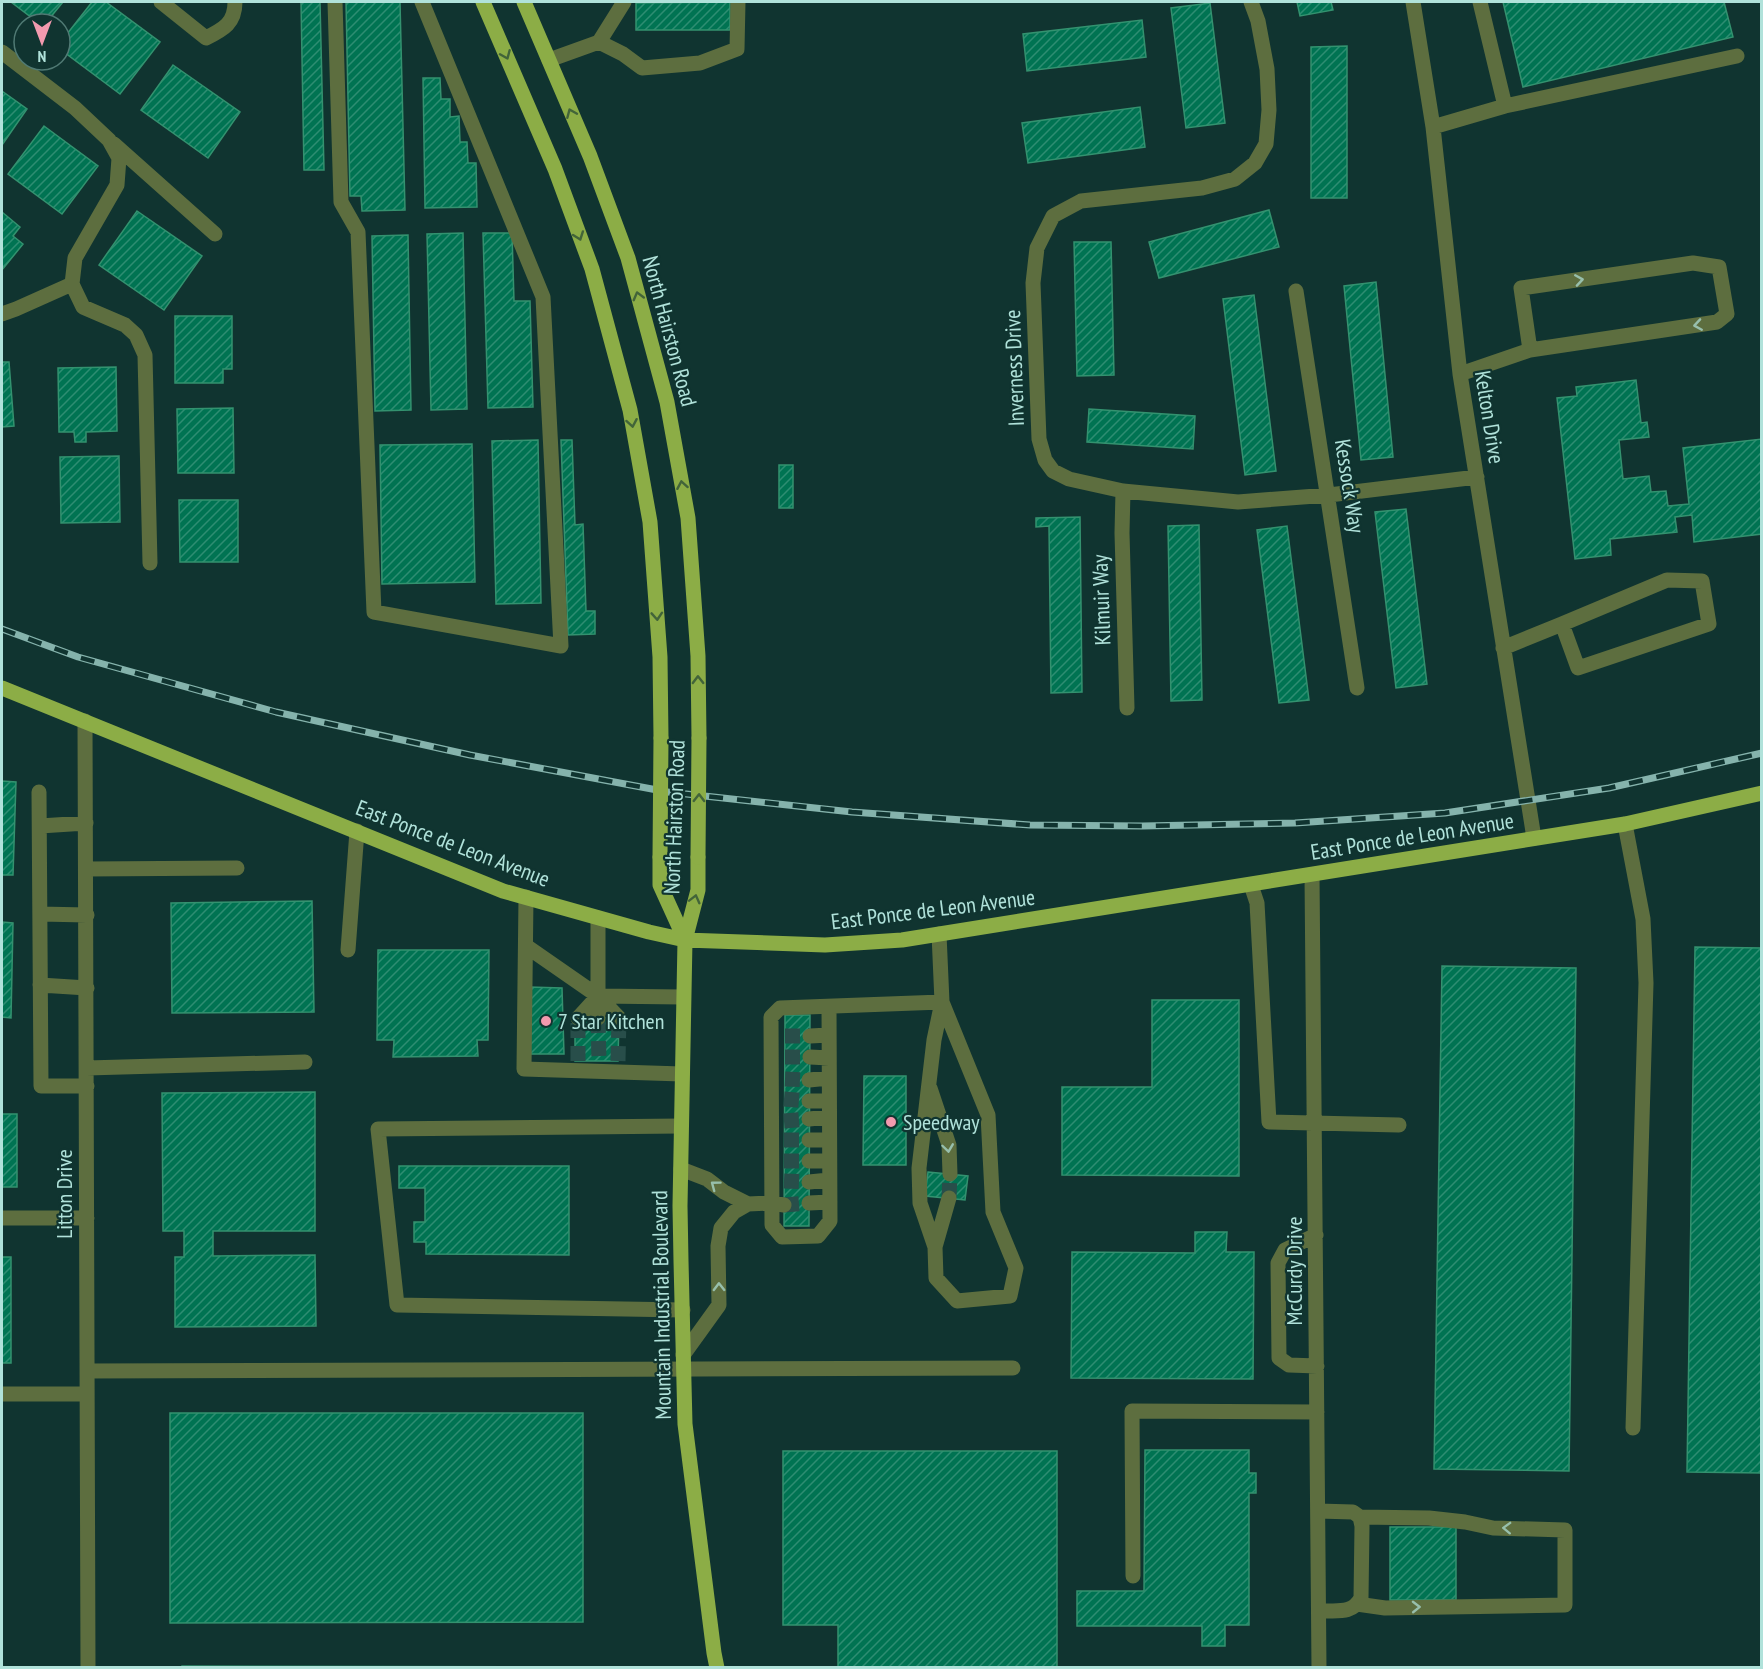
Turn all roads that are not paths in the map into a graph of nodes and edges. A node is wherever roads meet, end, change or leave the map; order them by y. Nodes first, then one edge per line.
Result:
1 (161, 2) edge
2 (235, 2) edge
3 (335, 2) edge
4 (422, 2) edge
5 (483, 2) edge
6 (524, 2) edge
7 (624, 2) edge
8 (738, 2) edge
9 (1251, 2) edge
10 (1413, 2) edge
11 (1480, 2) edge
12 (599, 42) junction
13 (2, 52) edge
14 (1737, 56) dead end
15 (549, 60) junction
16 (1505, 106) junction
17 (1433, 127) junction
18 (109, 140) junction
19 (215, 234) dead end
20 (72, 284) junction
21 (1296, 291) dead end
22 (2, 314) edge
23 (1530, 350) junction
24 (1460, 374) junction
25 (1477, 477) junction
26 (1123, 491) junction
27 (1329, 495) junction
28 (150, 563) dead end
29 (1562, 624) junction
30 (1503, 648) junction
31 (2, 688) edge
32 (1358, 688) dead end
33 (1127, 708) dead end
34 (85, 721) junction
35 (39, 792) dead end
36 (1761, 793) edge
37 (86, 824) junction
38 (1625, 824) junction
39 (40, 826) junction
40 (357, 831) junction
41 (1534, 838) junction
42 (237, 868) dead end
43 (86, 869) junction
44 (1312, 875) junction
45 (1251, 885) junction
46 (526, 897) junction
47 (40, 914) junction
48 (87, 915) junction
49 (598, 918) junction
50 (939, 934) junction
51 (685, 940) junction
52 (526, 946) junction
53 (348, 950) dead end
54 (40, 986) junction
55 (87, 988) junction
56 (598, 996) junction
57 (683, 997) junction
58 (942, 1002) junction
59 (829, 1007) junction
60 (578, 1018) tunnel mouth
61 (598, 1018) tunnel mouth
62 (618, 1018) tunnel mouth
63 (829, 1035) junction
64 (810, 1036) tunnel mouth
65 (810, 1057) tunnel mouth
66 (829, 1058) junction
67 (578, 1061) dead end
68 (618, 1061) dead end
69 (305, 1062) dead end
70 (599, 1066) junction
71 (87, 1068) junction
72 (682, 1074) junction
73 (829, 1078) junction
74 (809, 1080) tunnel mouth
75 (928, 1083) junction
76 (87, 1086) junction
77 (809, 1101) tunnel mouth
78 (829, 1101) junction
79 (829, 1117) junction
80 (809, 1119) tunnel mouth
81 (1315, 1122) junction
82 (1399, 1125) dead end
83 (681, 1126) junction
84 (809, 1140) tunnel mouth
85 (829, 1140) junction
86 (809, 1161) tunnel mouth
87 (829, 1161) junction
88 (681, 1169) junction
89 (950, 1174) tunnel mouth
90 (829, 1180) junction
91 (809, 1182) tunnel mouth
92 (949, 1198) tunnel mouth
93 (830, 1202) junction
94 (809, 1203) tunnel mouth
95 (748, 1204) junction
96 (778, 1204) junction
97 (2, 1218) edge
98 (87, 1218) junction
99 (1316, 1235) junction
100 (935, 1247) junction
101 (683, 1310) junction
102 (684, 1362) junction
103 (1317, 1366) junction
104 (1012, 1368) dead end
105 (87, 1371) junction
106 (2, 1394) edge
107 (87, 1394) junction
108 (1317, 1412) junction
109 (1633, 1428) dead end
110 (1318, 1511) junction
111 (1360, 1517) junction
112 (1133, 1576) dead end
113 (1358, 1604) junction
114 (1318, 1611) junction
115 (88, 1668) edge
116 (717, 1668) edge
117 (1319, 1668) edge

1 - 2 street
3 - 4 street
5 -> 51 main road, North Hairston Road, bridge
6 - 15 main road, North Hairston Road
7 - 12 street
8 - 12 street
9 - 26 street, Inverness Drive
10 - 17 street, Kelton Drive
11 - 16 street
12 - 15 street
13 - 18 street
14 - 16 street
51 -> 15 main road, North Hairston Road, bridge
16 - 17 street
17 - 24 street, Kelton Drive
18 - 19 street
18 - 20 street
20 - 22 street
20 - 28 street
21 - 27 street, Kessock Way
23 -> 23 street
23 - 24 street
24 - 25 street, Kelton Drive
25 - 27 street, Inverness Drive
25 - 30 street, Kelton Drive
26 - 27 street, Inverness Drive
26 - 33 street, Kilmuir Way
27 - 32 street, Kessock Way
29 - 29 street
29 - 30 street
30 - 41 street, Kelton Drive
31 - 34 main road, East Ponce de Leon Avenue
34 - 37 street, Litton Drive
34 - 40 main road, East Ponce de Leon Avenue
35 - 39 street
36 - 38 main road, East Ponce de Leon Avenue
37 - 39 street
37 - 43 street, Litton Drive
38 - 41 main road, East Ponce de Leon Avenue
38 - 109 street
39 - 47 street
40 - 46 main road, East Ponce de Leon Avenue
40 - 53 street
41 - 44 main road, East Ponce de Leon Avenue
42 - 43 street
43 - 48 street, Litton Drive
44 - 45 main road, East Ponce de Leon Avenue
44 - 81 street, McCurdy Drive
45 - 50 main road, East Ponce de Leon Avenue
45 - 81 street
46 - 49 main road, East Ponce de Leon Avenue
46 - 52 street
47 - 48 street
47 - 54 street
48 - 55 street, Litton Drive
49 - 51 main road, East Ponce de Leon Avenue
49 - 56 street
50 - 51 main road, East Ponce de Leon Avenue
50 - 58 street
51 - 57 main road, Mountain Industrial Boulevard
52 - 56 street
52 - 70 street
54 - 55 street
54 - 76 street
55 - 71 street, Litton Drive
56 - 57 street
56 - 60 street
56 - 61 street
56 - 62 street
57 - 72 main road, Mountain Industrial Boulevard
58 - 59 street
58 - 75 street
58 - 100 street
59 - 63 street
59 - 96 street
63 - 64 street
63 - 66 street
65 - 66 street
66 - 73 street
67 - 70 street
68 - 70 street
69 - 71 street
70 - 72 street
71 - 76 street, Litton Drive
72 - 83 main road, Mountain Industrial Boulevard
73 - 74 street
73 - 78 street
75 -> 89 street
75 - 100 street
76 - 98 street, Litton Drive
77 - 78 street
78 - 79 street
79 - 80 street
79 - 85 street
81 - 82 street
81 - 99 street, McCurdy Drive
83 - 88 main road, Mountain Industrial Boulevard
83 - 101 street
84 - 85 street
85 - 87 street
86 - 87 street
87 - 90 street
95 -> 88 street
88 - 101 main road, Mountain Industrial Boulevard
90 - 91 street
90 - 93 street
92 - 100 street
93 - 94 street
93 - 96 street
95 - 96 street
102 -> 95 street
97 - 98 street
98 - 105 street, Litton Drive
99 - 103 street, McCurdy Drive
99 - 103 street
101 - 102 main road, Mountain Industrial Boulevard
102 - 104 street
102 - 105 street
102 - 116 main road, Mountain Industrial Boulevard
103 - 108 street, McCurdy Drive
105 - 107 street, Litton Drive
106 - 107 street
107 - 115 street, Litton Drive
108 - 110 street, McCurdy Drive
108 - 112 street
110 - 111 street
110 - 114 street, McCurdy Drive
111 - 113 street
113 -> 111 street
113 - 114 street
114 - 117 street, McCurdy Drive

